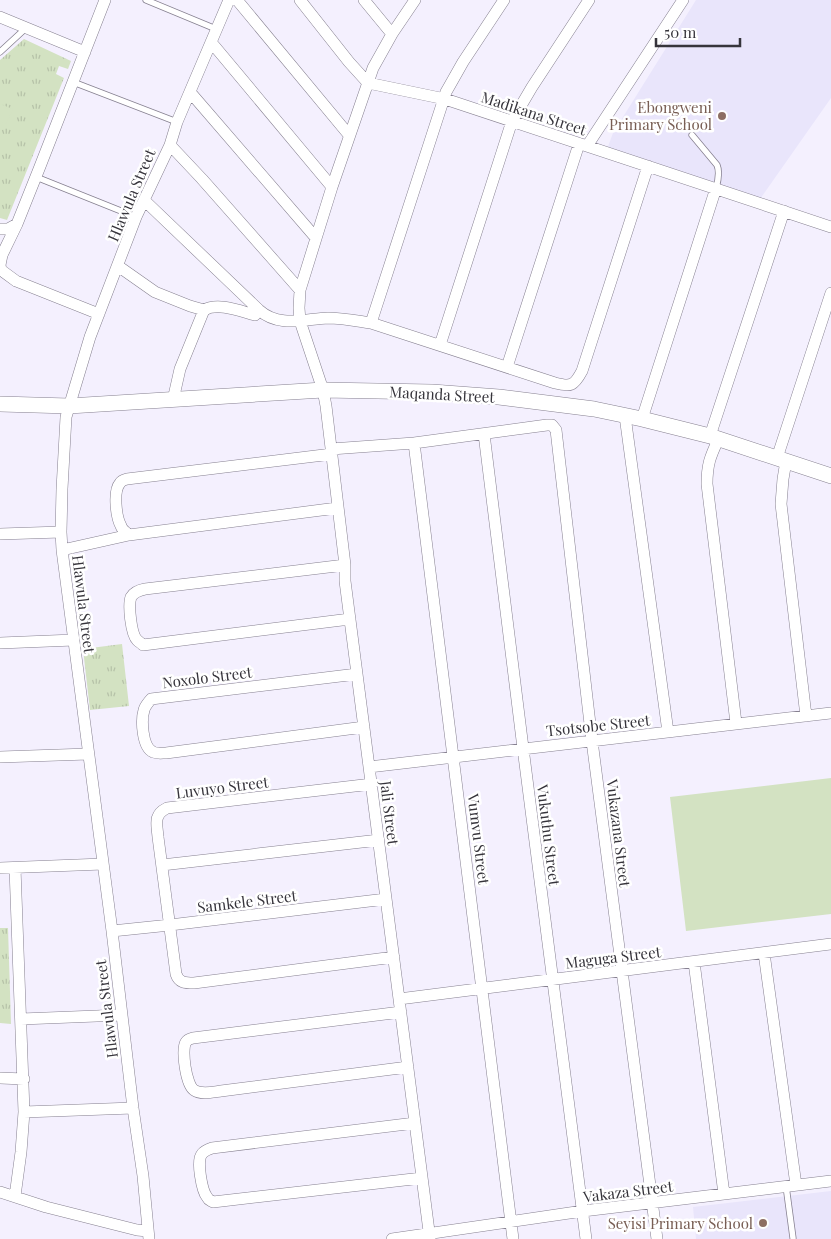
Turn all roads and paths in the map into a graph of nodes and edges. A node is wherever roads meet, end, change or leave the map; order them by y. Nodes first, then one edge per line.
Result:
1 (105, 0) edge
2 (146, 0) edge
3 (229, 0) edge
4 (238, 0) edge
5 (300, 0) edge
6 (364, 0) edge
7 (415, 0) edge
8 (504, 0) edge
9 (589, 0) edge
10 (683, 0) edge
11 (0, 17) edge
12 (26, 28) junction
13 (216, 29) junction
14 (392, 34) junction
15 (211, 42) junction
16 (0, 52) edge
17 (85, 52) junction
18 (74, 82) junction
19 (368, 83) junction
20 (190, 92) junction
21 (445, 100) junction
22 (512, 121) junction
23 (177, 122) junction
24 (349, 135) junction
25 (692, 135) dead end
26 (170, 145) junction
27 (583, 145) junction
28 (648, 166) junction
29 (36, 177) junction
30 (332, 187) junction
31 (716, 188) junction
32 (144, 200) junction
33 (784, 211) junction
34 (136, 217) junction
35 (17, 224) junction
36 (831, 226) edge
37 (0, 229) edge
38 (316, 238) junction
39 (118, 266) junction
40 (300, 290) junction
41 (831, 293) edge
42 (204, 310) junction
43 (259, 310) junction
44 (99, 314) junction
45 (300, 321) junction
46 (371, 323) junction
47 (440, 345) junction
48 (507, 367) junction
49 (322, 390) junction
50 (172, 400) junction
51 (0, 404) edge
52 (44, 406) junction
53 (69, 406) junction
54 (0, 412) edge
55 (626, 416) junction
56 (642, 419) junction
57 (484, 434) junction
58 (714, 438) junction
59 (414, 443) junction
60 (332, 452) junction
61 (781, 459) junction
62 (831, 476) edge
63 (338, 508) junction
64 (61, 532) junction
65 (0, 534) edge
66 (129, 534) junction
67 (62, 550) junction
68 (345, 565) junction
69 (350, 619) junction
70 (74, 640) junction
71 (0, 644) edge
72 (357, 674) junction
73 (831, 713) edge
74 (806, 716) junction
75 (736, 723) junction
76 (364, 727) junction
77 (668, 732) junction
78 (592, 741) junction
79 (523, 748) junction
80 (88, 754) junction
81 (0, 757) edge
82 (453, 757) junction
83 (369, 767) junction
84 (372, 784) junction
85 (379, 840) junction
86 (103, 864) junction
87 (162, 865) junction
88 (0, 868) edge
89 (15, 868) junction
90 (386, 899) junction
91 (170, 926) junction
92 (112, 931) junction
93 (831, 944) edge
94 (764, 953) junction
95 (394, 957) junction
96 (694, 962) junction
97 (622, 971) junction
98 (552, 980) junction
99 (482, 989) junction
100 (399, 999) junction
101 (401, 1012) junction
102 (122, 1015) junction
103 (21, 1019) junction
104 (408, 1067) junction
105 (0, 1078) edge
106 (24, 1079) junction
107 (133, 1108) junction
108 (24, 1112) junction
109 (415, 1123) junction
110 (422, 1178) junction
111 (831, 1181) edge
112 (791, 1186) junction
113 (0, 1192) edge
114 (724, 1194) junction
115 (15, 1196) junction
116 (652, 1203) junction
117 (583, 1211) junction
118 (511, 1221) junction
119 (148, 1235) edge
120 (430, 1237) edge
121 (793, 1238) edge
122 (392, 1239) edge
123 (513, 1239) edge
124 (586, 1239) edge
125 (656, 1239) edge

1 - 17 street
2 - 13 lane
3 - 13 street, Hlawula Street
4 - 24 street
5 - 19 street
6 - 14 street
7 - 14 street, Jali Street
8 - 21 street
9 - 22 street
10 - 27 street
11 - 12 street
12 - 16 lane
12 - 17 street
13 - 15 street, Hlawula Street
14 - 19 street, Jali Street
15 - 20 street, Hlawula Street
15 - 30 street
17 - 18 street
18 - 23 lane
18 - 29 street
19 - 21 street, Madikana Street
19 - 24 street, Jali Street
20 - 23 street, Hlawula Street
20 - 38 street
21 - 22 street, Madikana Street
21 - 46 street
22 - 27 street, Madikana Street
22 - 47 street
23 - 26 street, Hlawula Street
24 - 30 street, Jali Street
25 - 31 lane
26 - 32 street, Hlawula Street
26 - 40 street
27 - 28 street, Madikana Street
27 - 48 street
28 - 31 street, Madikana Street
28 - 48 street
29 - 34 lane
29 - 35 street
30 - 38 street, Jali Street
31 - 33 street, Madikana Street
31 - 56 street
32 - 34 street, Hlawula Street
32 - 43 street
33 - 36 street, Madikana Street
33 - 58 street
34 - 39 street, Hlawula Street
35 - 37 street
35 - 44 street
38 - 40 street, Jali Street
39 - 42 street
39 - 44 street, Hlawula Street
40 - 45 street, Jali Street
41 - 61 street
42 - 43 street
42 - 50 street
43 - 45 street
44 - 53 street, Hlawula Street
45 - 46 street
45 - 49 street, Jali Street
46 - 47 street
47 - 48 street
49 - 50 street, Maqanda Street
49 - 55 street, Maqanda Street
49 - 60 street, Jali Street
50 - 53 street, Maqanda Street
51 - 52 street, Maqanda Street
52 - 53 street, Maqanda Street
52 - 54 street, Maqanda Street
53 - 64 street, Hlawula Street
55 - 56 street, Maqanda Street
55 - 77 street
56 - 58 street, Maqanda Street
57 - 59 street
57 - 78 street, Vukazana Street
57 - 79 street, Vukuthu Street
58 - 61 street, Maqanda Street
58 - 75 street
59 - 60 street
59 - 82 street, Vumvu Street
60 - 63 street, Jali Street
60 - 66 street
61 - 62 street, Maqanda Street
61 - 74 street
63 - 66 street
63 - 68 street, Jali Street
64 - 65 street
64 - 67 street, Hlawula Street
66 - 67 street
67 - 70 street, Hlawula Street
68 - 69 street, Jali Street
68 - 69 street
69 - 72 street, Jali Street
70 - 71 street
70 - 80 street, Hlawula Street
72 - 76 street, Jali Street
72 - 76 street, Noxolo Street
73 - 74 street, Tsotsobe Street
74 - 75 street, Tsotsobe Street
75 - 77 street, Tsotsobe Street
76 - 83 street, Jali Street
77 - 78 street, Tsotsobe Street
78 - 79 street, Tsotsobe Street
78 - 97 street, Vukazana Street
79 - 82 street, Tsotsobe Street
79 - 98 street, Vukuthu Street
80 - 81 street
80 - 86 street, Hlawula Street
82 - 83 street, Tsotsobe Street
82 - 99 street, Vumvu Street
83 - 84 street, Jali Street
84 - 85 street, Jali Street
84 - 87 street, Luvuyo Street
85 - 87 street
85 - 90 street, Jali Street
86 - 89 street
86 - 92 street, Hlawula Street
87 - 91 street, Luvuyo Street
88 - 89 street
89 - 103 street
90 - 91 street, Samkele Street
90 - 95 street, Jali Street
91 - 92 street, Samkele Street
91 - 95 street, Luvuyo Street
92 - 102 street, Hlawula Street
93 - 94 street, Maguga Street
94 - 96 street, Maguga Street
94 - 112 street
95 - 100 street, Jali Street
96 - 97 street, Maguga Street
96 - 114 street
97 - 98 street, Maguga Street
97 - 116 street, Vukazana Street
98 - 99 street, Maguga Street
98 - 117 street, Vukuthu Street
99 - 100 street, Maguga Street
99 - 118 street, Vumvu Street
100 - 101 street, Jali Street
101 - 104 street, Jali Street
101 - 104 street
102 - 103 street
102 - 107 street, Hlawula Street
103 - 106 street
104 - 109 street, Jali Street
105 - 106 street
106 - 108 street
107 - 108 street
107 - 119 street, Hlawula Street
108 - 115 street
109 - 110 street, Jali Street
109 - 110 street
110 - 120 street, Jali Street
111 - 112 street, Vakaza Street
112 - 114 street, Vakaza Street
112 - 121 lane
113 - 115 street
114 - 116 street, Vakaza Street
115 - 119 street
116 - 117 street, Vakaza Street
116 - 125 street, Vukazana Street
117 - 118 street, Vakaza Street
117 - 124 street, Vukuthu Street
118 - 120 street, Vakaza Street
118 - 123 street, Vumvu Street
120 - 122 street, Vakaza Street

